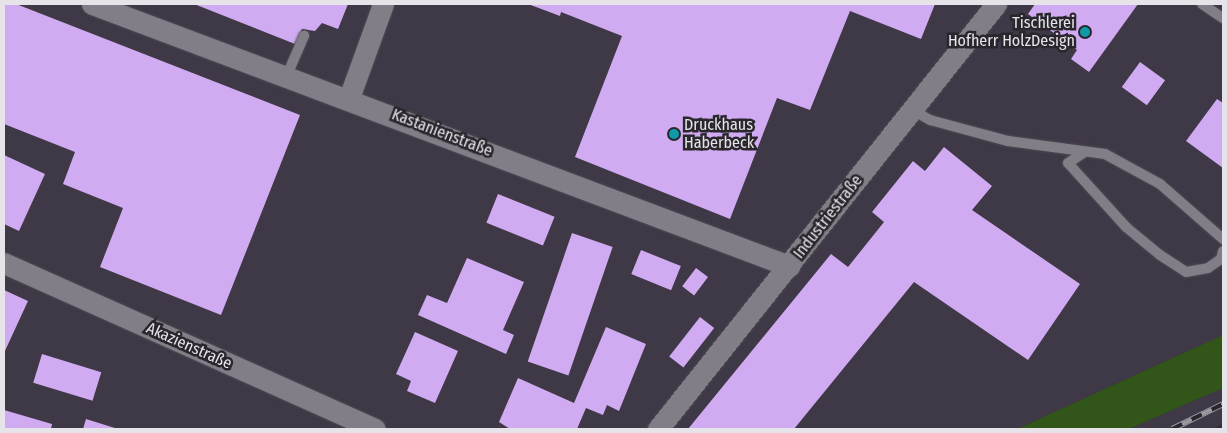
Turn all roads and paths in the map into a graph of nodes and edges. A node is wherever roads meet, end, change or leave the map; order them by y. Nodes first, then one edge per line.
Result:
1 (92, 4) edge
2 (383, 4) edge
3 (996, 4) edge
4 (1202, 4) edge
5 (1223, 18) edge
6 (304, 36) dead end
7 (287, 75) junction
8 (349, 98) junction
9 (912, 110) junction
10 (1083, 153) junction
11 (1223, 239) edge
12 (1223, 251) edge
13 (4, 263) edge
14 (789, 266) junction
15 (375, 429) edge
16 (658, 429) edge

1 - 7 street, Kastanienstraße
2 - 8 street
3 - 9 street, Industriestraße
4 - 5 lane
6 - 7 lane
7 - 8 street, Kastanienstraße
8 - 14 street, Kastanienstraße
9 - 10 lane
9 - 14 street, Industriestraße
10 - 11 lane
10 - 12 lane
13 - 15 street, Akazienstraße
14 - 16 street, Industriestraße

